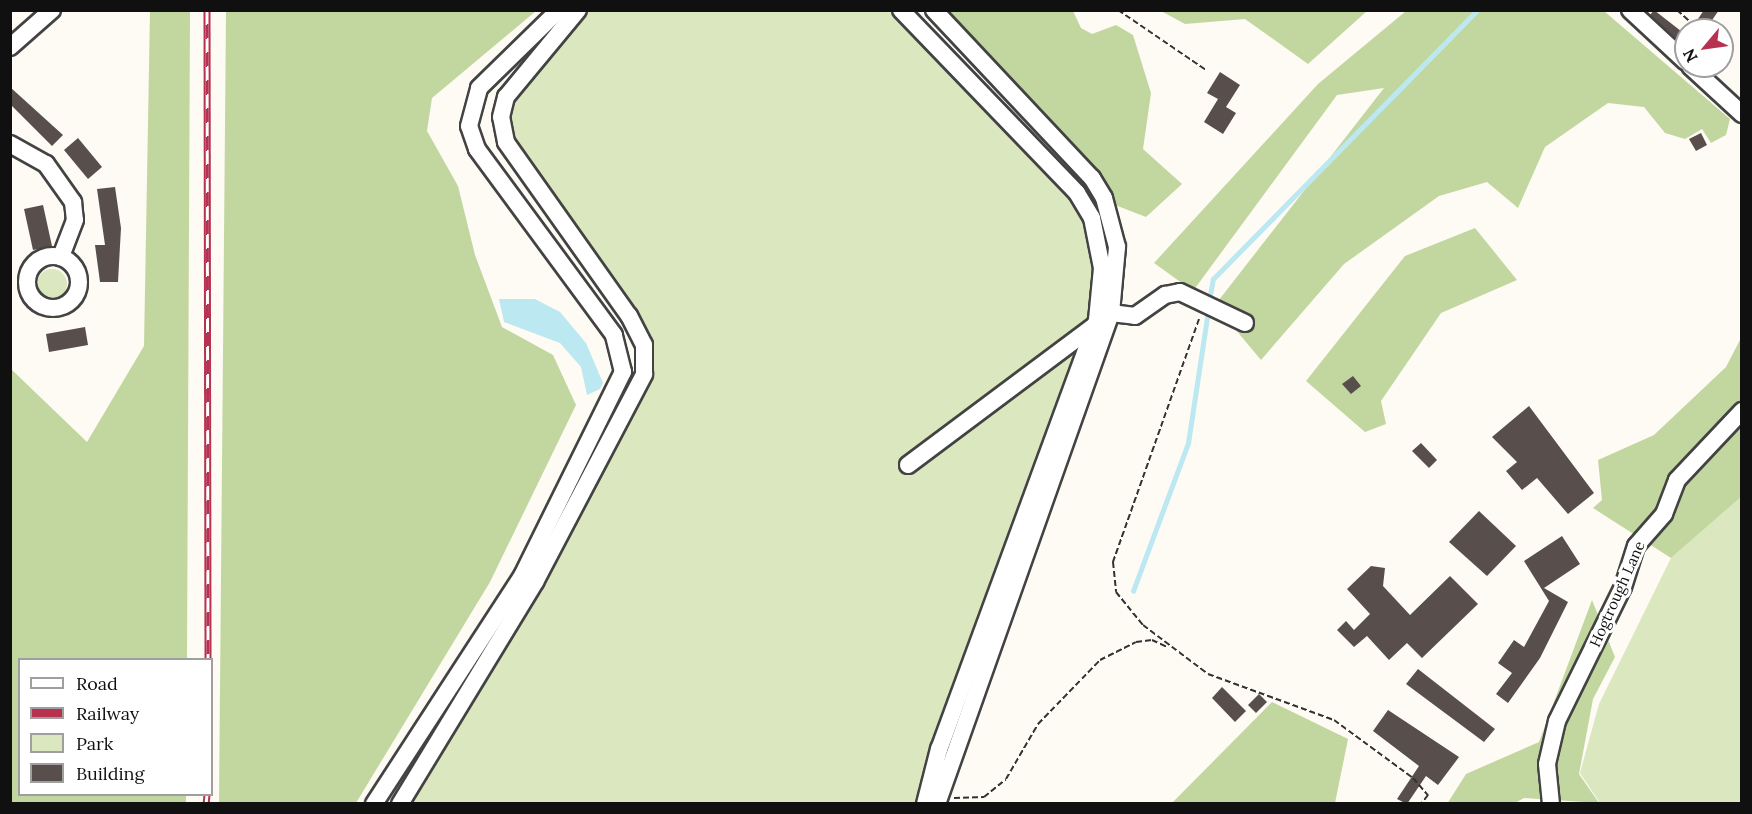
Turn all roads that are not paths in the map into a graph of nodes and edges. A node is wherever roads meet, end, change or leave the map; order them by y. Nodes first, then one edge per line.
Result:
1 (52, 10) edge
2 (559, 10) edge
3 (578, 10) edge
4 (901, 10) edge
5 (934, 10) edge
6 (1630, 10) edge
7 (10, 47) edge
8 (1674, 51) edge
9 (1703, 78) edge
10 (1742, 114) edge
11 (10, 144) edge
12 (61, 257) dead end
13 (1104, 316) junction
14 (1245, 323) dead end
15 (1742, 411) edge
16 (908, 465) dead end
17 (934, 801) edge
18 (374, 804) edge
19 (400, 804) edge
20 (1551, 804) edge

1 - 7 street
2 - 18 street
3 - 19 street
4 - 13 street
5 - 13 street
6 - 8 street
9 - 10 street
11 - 12 street
13 - 14 street
13 - 16 street
13 - 17 street
15 - 20 street, Hogtrough Lane

